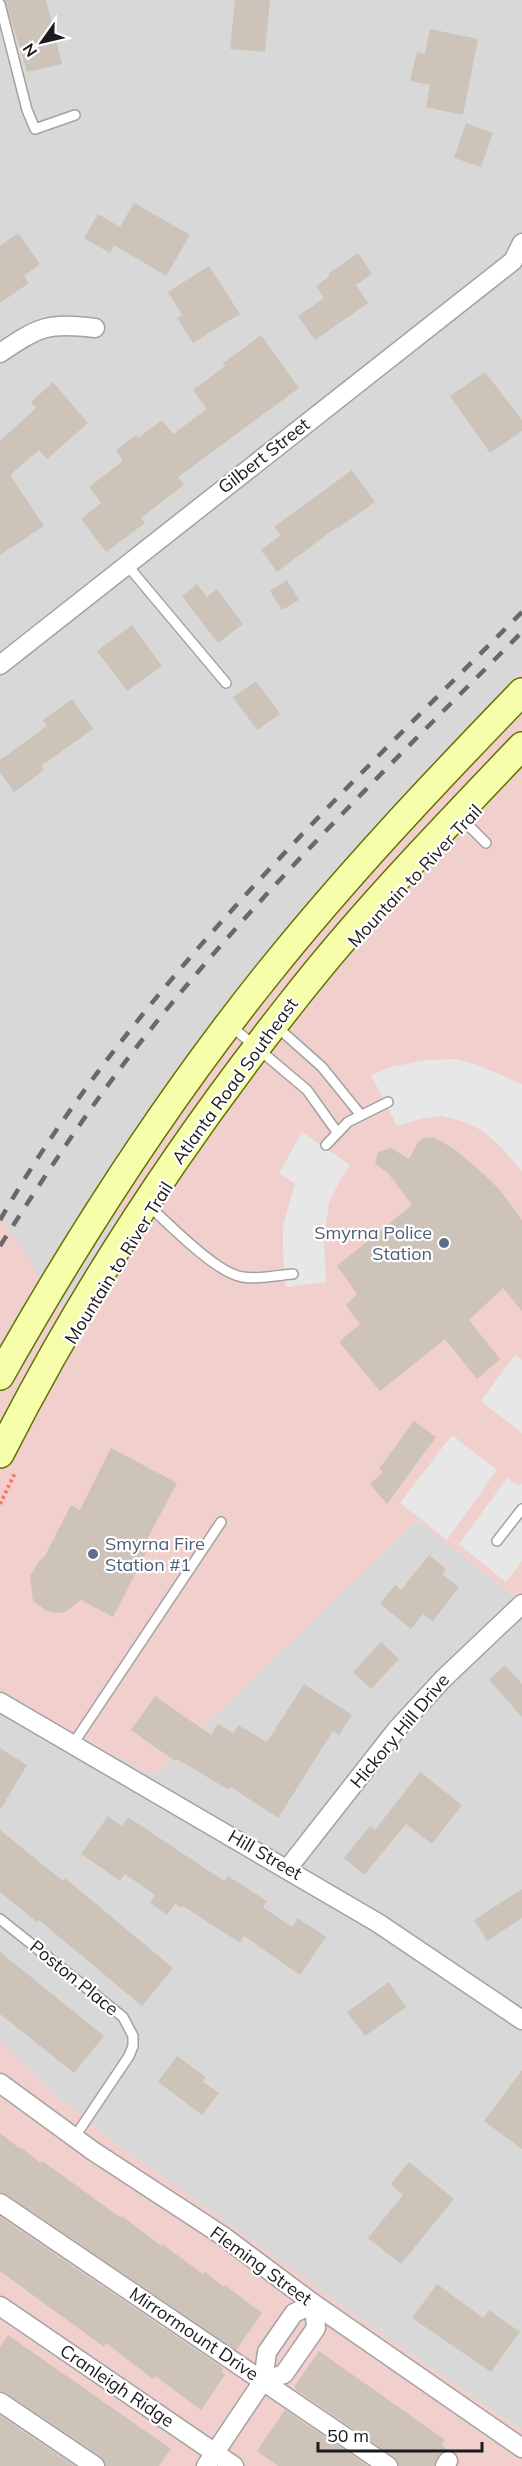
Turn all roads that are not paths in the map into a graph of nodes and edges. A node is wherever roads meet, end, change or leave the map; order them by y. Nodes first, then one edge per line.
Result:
1 (0, 4) edge
2 (75, 115) dead end
3 (522, 243) edge
4 (94, 328) dead end
5 (0, 353) edge
6 (127, 565) junction
7 (3, 656) edge
8 (226, 683) dead end
9 (522, 692) edge
10 (522, 746) edge
11 (457, 814) junction
12 (486, 843) dead end
13 (229, 1024) junction
14 (274, 1025) junction
15 (258, 1047) junction
16 (388, 1102) dead end
17 (360, 1114) junction
18 (337, 1132) junction
19 (326, 1145) dead end
20 (147, 1204) junction
21 (293, 1274) dead end
22 (0, 1376) edge
23 (6, 1448) edge
24 (522, 1509) edge
25 (221, 1522) dead end
26 (497, 1541) dead end
27 (522, 1604) edge
28 (0, 1702) edge
29 (73, 1744) junction
30 (288, 1869) junction
31 (0, 1919) edge
32 (522, 2020) edge
33 (0, 2084) edge
34 (74, 2138) junction
35 (0, 2203) edge
36 (314, 2304) junction
37 (0, 2306) edge
38 (263, 2380) junction
39 (0, 2402) edge
40 (522, 2448) edge
41 (210, 2459) edge
42 (95, 2466) edge
43 (234, 2466) edge
44 (388, 2466) edge

1 - 2 lane
3 - 6 street, Gilbert Street
4 - 5 street
6 - 7 street, Gilbert Street
6 - 8 lane
9 - 13 main road, Atlanta Road Southeast
10 - 11 main road, Atlanta Road Southeast
11 - 12 lane
11 - 14 main road, Atlanta Road Southeast
13 - 15 lane
13 - 22 main road, Atlanta Road Southeast
14 - 15 main road, Atlanta Road Southeast
14 - 17 lane
15 - 18 lane
15 - 20 main road, Atlanta Road Southeast
16 - 17 lane
17 - 18 lane
18 - 19 lane
20 - 21 lane
20 - 23 main road, Atlanta Road Southeast
24 - 26 lane
25 - 29 lane
27 - 30 street, Hickory Hill Drive
28 - 29 street, Hill Street
29 - 30 street, Hill Street
30 - 32 street, Hill Street
31 - 34 lane, Poston Place
33 - 34 street, Fleming Street
34 - 36 street, Fleming Street
35 - 38 street, Mirrormount Drive
36 - 38 street
36 - 38 street
36 - 40 street, Fleming Street
37 - 41 street, Cranleigh Ridge
38 - 41 street
38 - 44 street, Mirrormount Drive
39 - 42 street
41 - 43 street, Cranleigh Ridge

